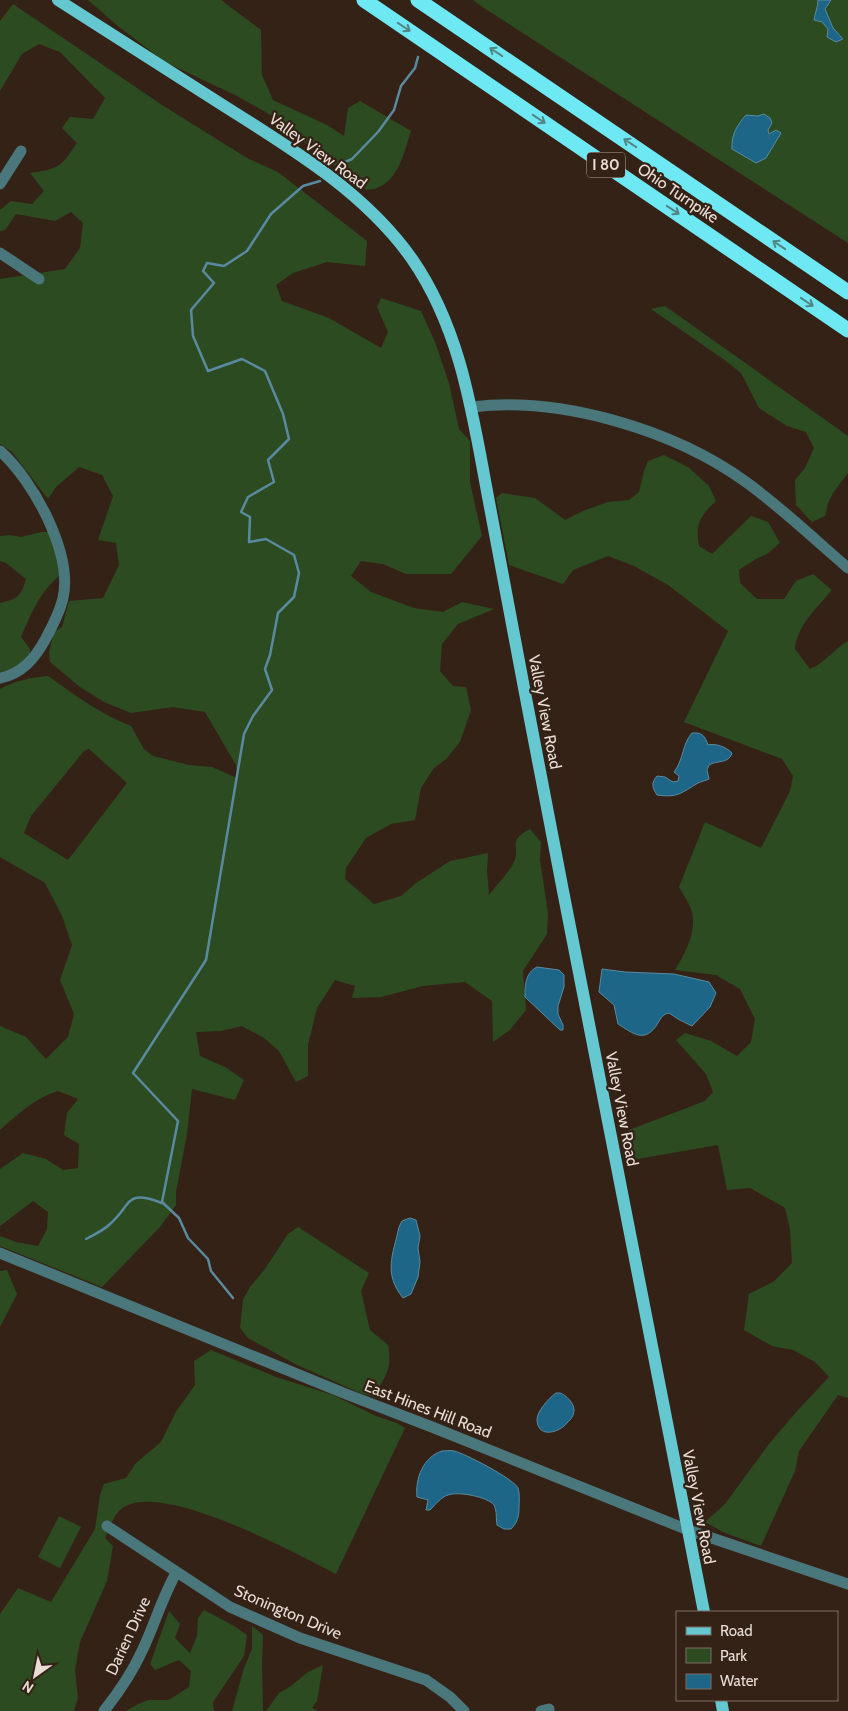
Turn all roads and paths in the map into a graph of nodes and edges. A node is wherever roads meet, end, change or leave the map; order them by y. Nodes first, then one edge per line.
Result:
1 (58, 0) edge
2 (364, 0) edge
3 (418, 0) edge
4 (21, 152) dead end
5 (0, 184) edge
6 (0, 252) edge
7 (39, 279) dead end
8 (848, 292) edge
9 (848, 330) edge
10 (472, 407) junction
11 (0, 451) edge
12 (848, 568) edge
13 (0, 678) edge
14 (0, 1253) edge
15 (106, 1526) dead end
16 (688, 1530) junction
17 (176, 1573) junction
18 (848, 1584) edge
19 (704, 1611) edge
20 (104, 1711) edge
21 (464, 1711) edge

1 - 10 main road, Valley View Road
2 -> 9 highway, Ohio Turnpike / I 80
8 -> 3 highway, Ohio Turnpike / I 80
4 - 5 street
6 - 7 street
10 - 12 street
10 - 16 main road, Valley View Road
11 - 13 street
14 - 16 street, East Hines Hill Road
15 - 17 street, Stonington Drive
16 - 18 street, East Hines Hill Road
16 - 19 main road, Valley View Road
17 - 20 street, Darien Drive
17 - 21 street, Stonington Drive

